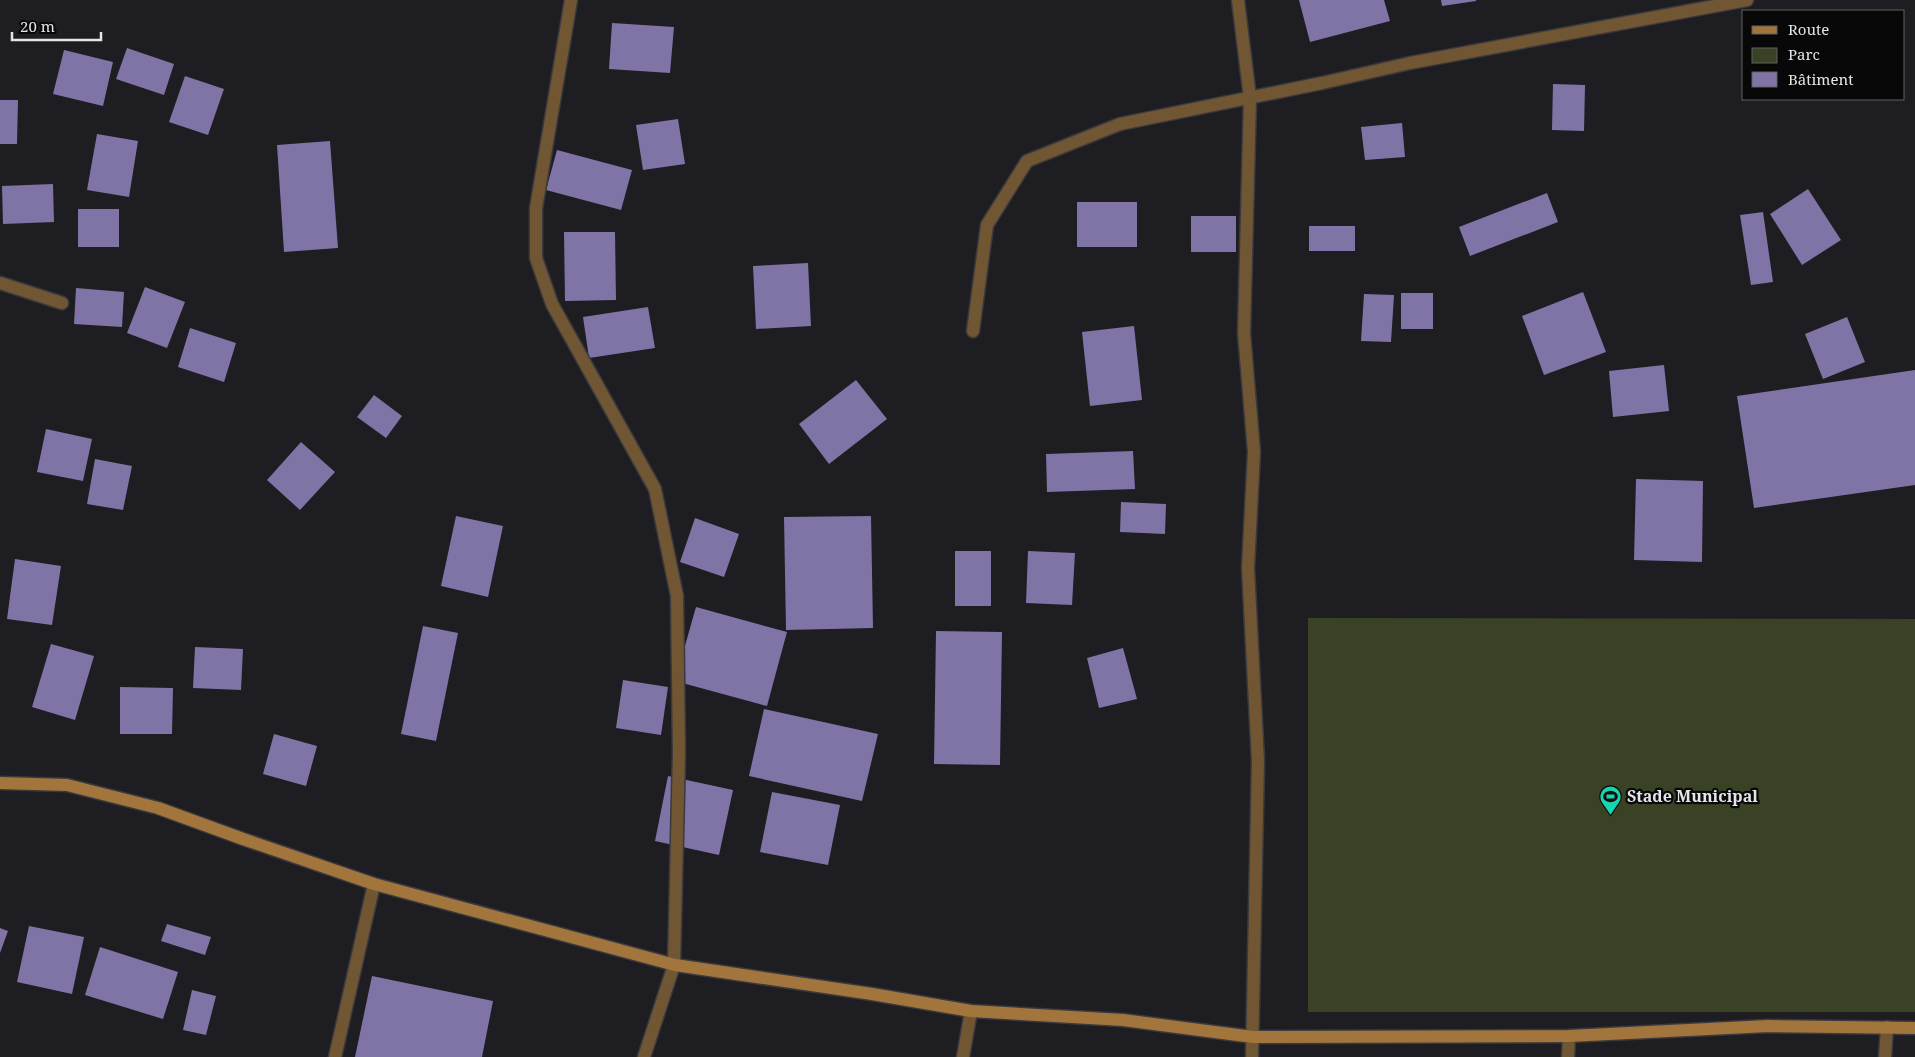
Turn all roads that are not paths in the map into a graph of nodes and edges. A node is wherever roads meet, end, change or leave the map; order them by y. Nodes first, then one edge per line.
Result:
1 (570, 0) edge
2 (1238, 0) edge
3 (1747, 0) edge
4 (1250, 98) junction
5 (0, 282) edge
6 (62, 303) dead end
7 (974, 331) dead end
8 (0, 784) edge
9 (374, 884) junction
10 (674, 965) junction
11 (971, 1011) junction
12 (1887, 1027) junction
13 (1915, 1028) edge
14 (1569, 1036) junction
15 (1253, 1037) junction
16 (335, 1057) edge
17 (644, 1057) edge
18 (963, 1057) edge
19 (1252, 1057) edge
20 (1568, 1057) edge
21 (1885, 1057) edge

1 - 10 street
2 - 4 street
3 - 4 street
4 - 7 street
4 - 15 street
5 - 6 street
8 - 9 street
9 - 10 street
9 - 16 street
10 - 11 street
10 - 17 street
11 - 15 street
11 - 18 street
12 - 13 street
12 - 14 street
12 - 21 street
14 - 15 street
14 - 20 street
15 - 19 street

